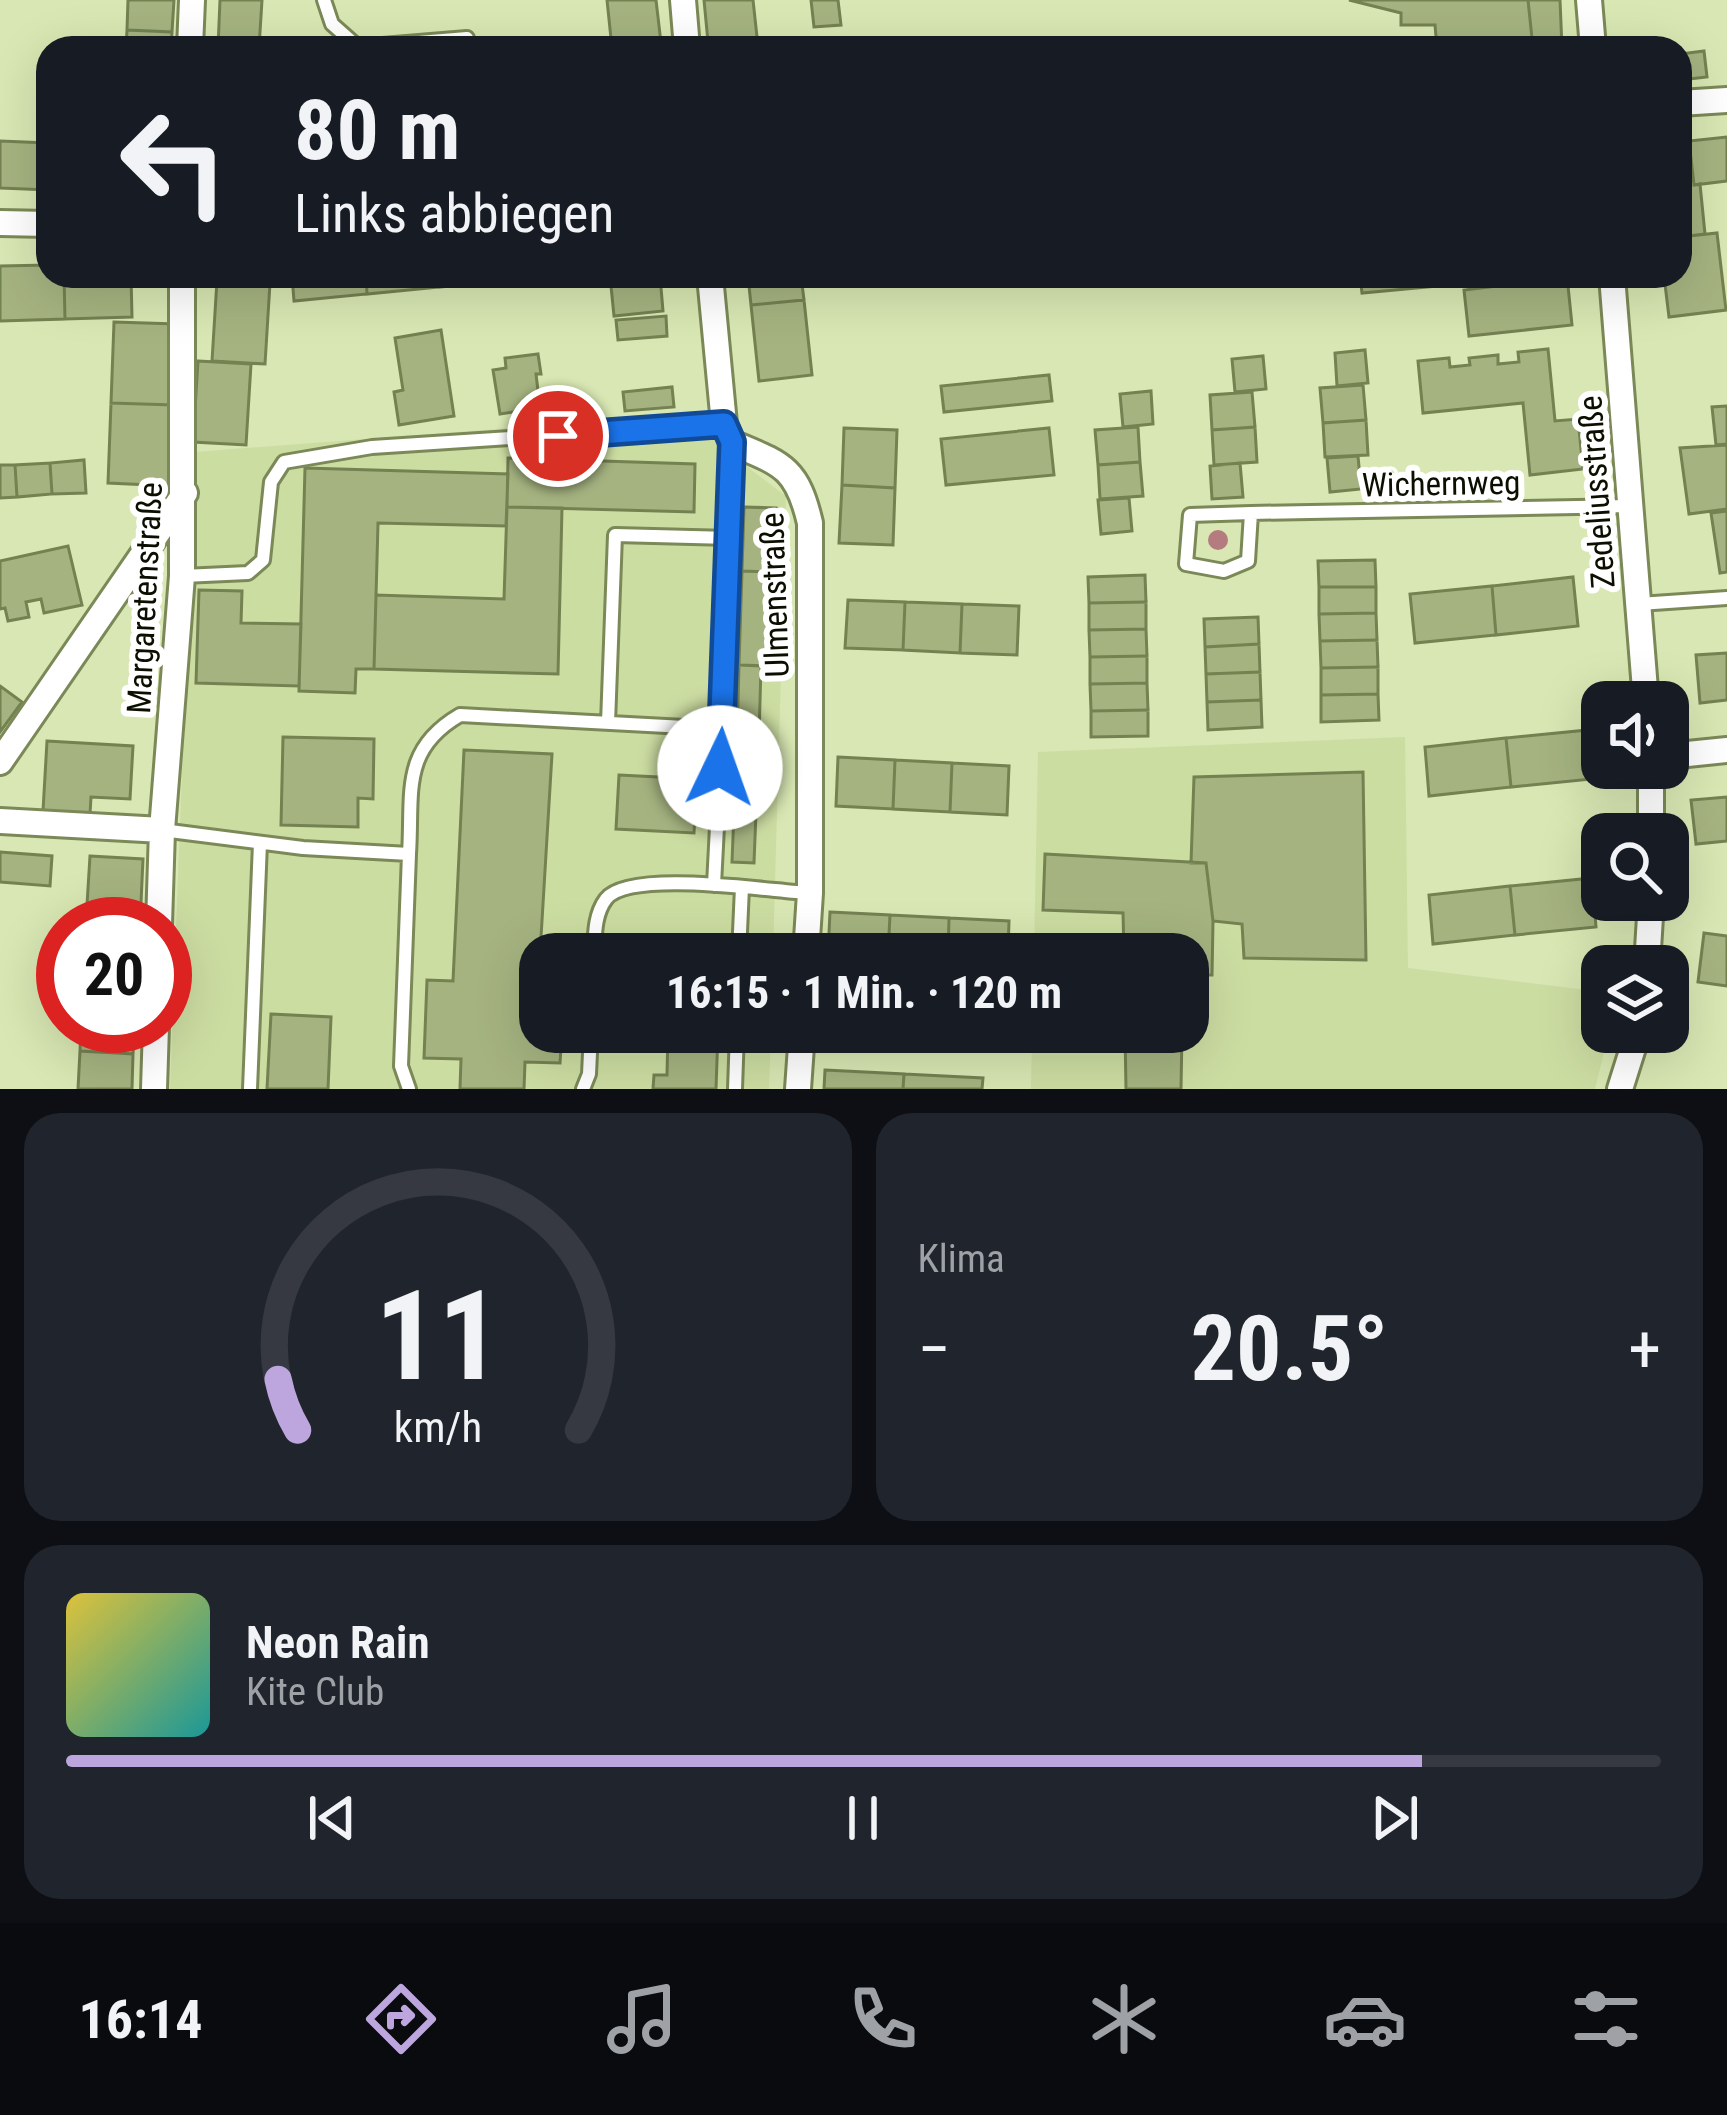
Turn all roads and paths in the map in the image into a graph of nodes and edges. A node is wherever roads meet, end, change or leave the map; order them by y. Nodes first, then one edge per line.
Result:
1 (193, 0) edge
2 (324, 0) edge
3 (682, 0) edge
4 (1589, 0) edge
5 (191, 36) edge
6 (346, 36) edge
7 (686, 36) edge
8 (1592, 36) edge
9 (1727, 100) edge
10 (1692, 102) edge
11 (0, 223) edge
12 (36, 224) edge
13 (182, 288) edge
14 (711, 288) edge
15 (1613, 288) edge
16 (728, 433) junction
17 (185, 494) junction
18 (1631, 506) junction
19 (1251, 513) junction
20 (730, 538) junction
21 (182, 576) junction
22 (1727, 598) edge
23 (1638, 604) junction
24 (1644, 681) edge
25 (608, 723) junction
26 (722, 729) junction
27 (1727, 750) edge
28 (1689, 754) edge
29 (0, 762) edge
30 (0, 821) edge
31 (162, 830) junction
32 (260, 842) junction
33 (410, 854) junction
34 (714, 885) junction
35 (742, 887) junction
36 (810, 893) junction
37 (160, 897) edge
38 (596, 933) edge
39 (741, 933) edge
40 (807, 933) edge
41 (155, 1053) edge
42 (590, 1053) edge
43 (736, 1053) edge
44 (801, 1053) edge
45 (1631, 1053) edge
46 (154, 1089) edge
47 (250, 1089) edge
48 (409, 1089) edge
49 (583, 1089) edge
50 (735, 1089) edge
51 (798, 1089) edge
52 (1620, 1089) edge

1 - 5 street
2 - 6 lane
3 - 7 street
4 - 8 street
9 - 10 street
11 - 12 street
13 - 17 street, Margaretenstraße
14 - 16 street
15 - 18 street, Zedeliusstraße
16 - 20 lane
16 - 21 lane
16 - 36 street, Ulmenstraße
17 - 21 street, Margaretenstraße
17 - 29 street
18 - 19 lane, Wichernweg
18 - 23 street, Zedeliusstraße
19 - 19 lane, Wichernweg
20 - 25 lane
20 - 26 lane
21 - 31 street, Margaretenstraße
22 - 23 lane
23 - 24 street, Zedeliusstraße
25 - 26 lane
25 - 33 lane
26 - 34 lane
27 - 28 street
30 - 31 street
31 - 32 lane
31 - 37 street, Margaretenstraße
32 - 33 lane
32 - 47 lane
33 - 48 lane
34 - 35 lane
34 - 38 lane
35 - 36 lane
35 - 39 lane
36 - 40 street, Ulmenstraße
41 - 46 street
42 - 49 lane
43 - 50 lane
44 - 51 street
45 - 52 street

